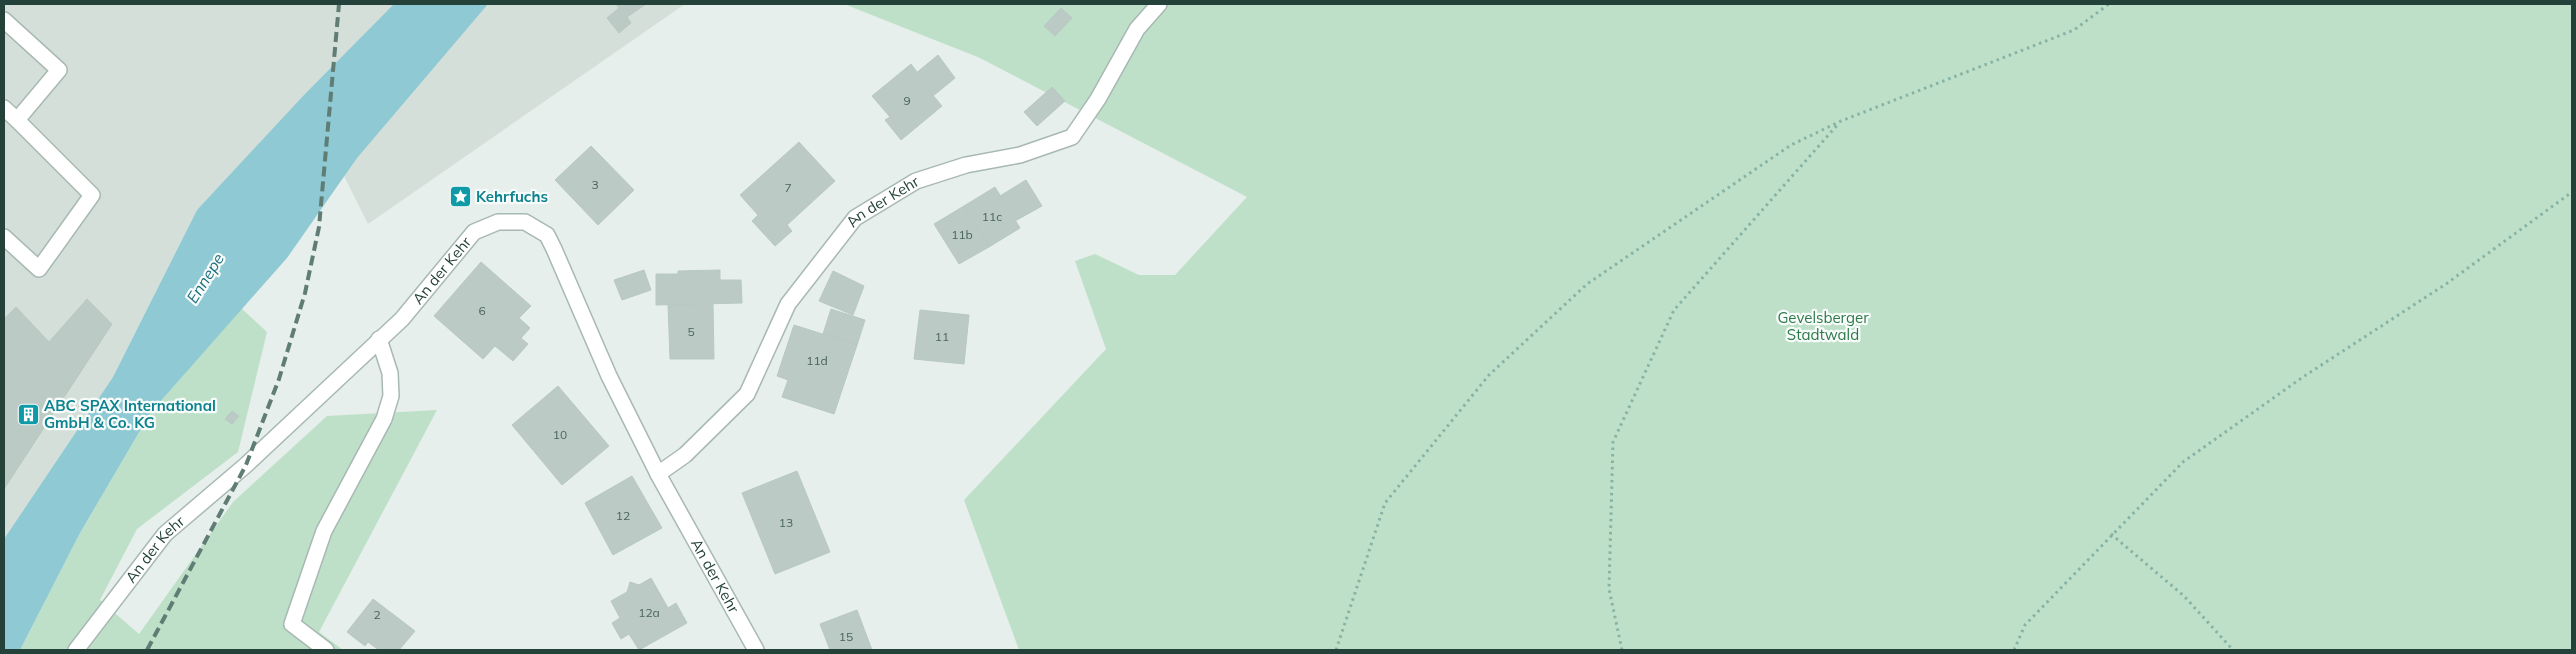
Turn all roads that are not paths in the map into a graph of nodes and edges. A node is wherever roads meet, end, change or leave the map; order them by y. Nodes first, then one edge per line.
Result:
1 (1160, 4) edge
2 (4, 20) edge
3 (4, 108) edge
4 (17, 120) junction
5 (4, 236) edge
6 (379, 340) junction
7 (658, 474) junction
8 (76, 650) edge
9 (326, 650) edge
10 (756, 650) edge

1 - 7 street, An der Kehr
2 - 4 street
3 - 4 street
4 - 5 street
6 - 7 street, An der Kehr
6 - 8 street, An der Kehr
6 - 9 street
7 - 10 street, An der Kehr

